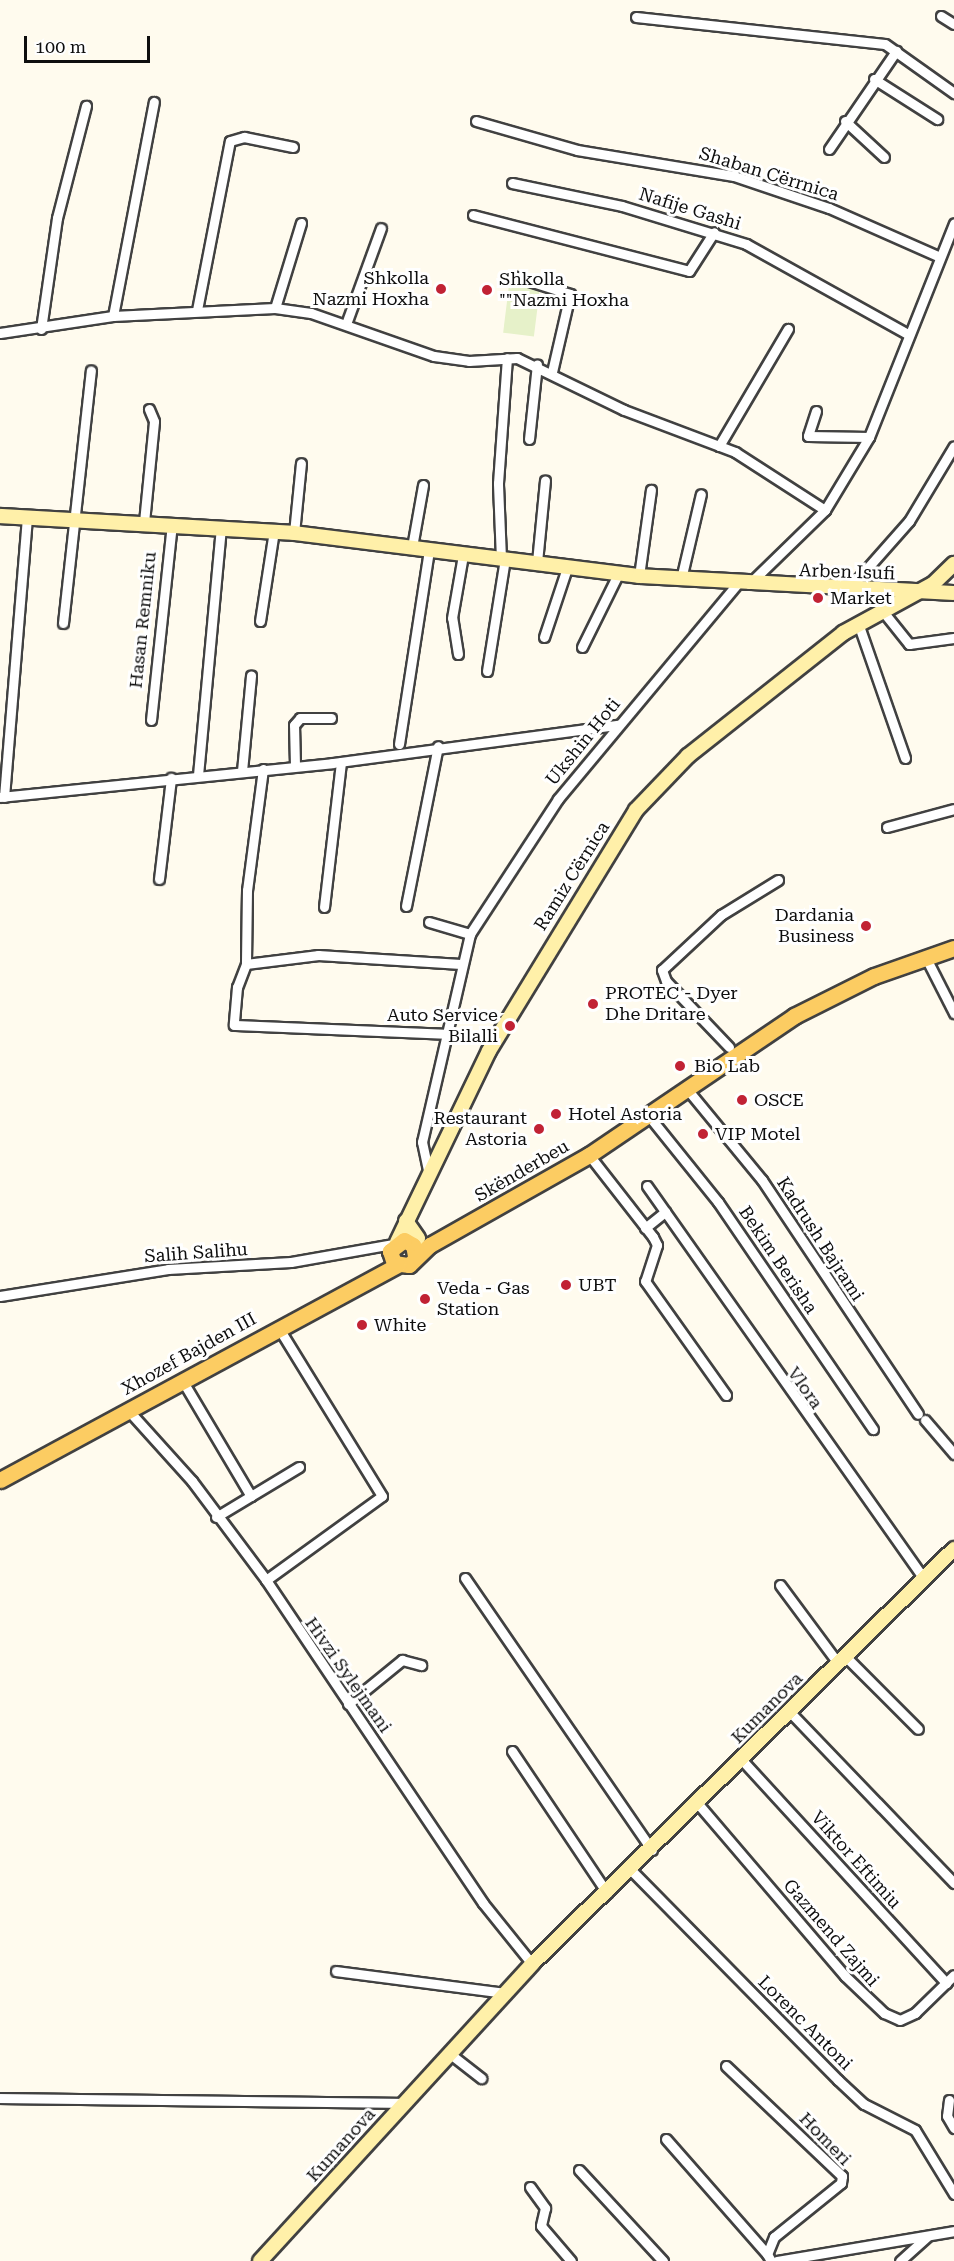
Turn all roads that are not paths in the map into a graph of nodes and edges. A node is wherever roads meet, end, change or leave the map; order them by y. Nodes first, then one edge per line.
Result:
1 (942, 16) dead end
2 (636, 17) dead end
3 (954, 24) edge
4 (896, 51) junction
5 (874, 79) junction
6 (954, 93) edge
7 (154, 102) dead end
8 (86, 106) dead end
9 (938, 119) dead end
10 (476, 121) dead end
11 (845, 121) junction
12 (293, 147) dead end
13 (829, 149) dead end
14 (884, 157) dead end
15 (512, 183) dead end
16 (473, 215) dead end
17 (301, 223) dead end
18 (954, 223) edge
19 (381, 228) dead end
20 (714, 232) junction
21 (940, 257) junction
22 (513, 276) dead end
23 (275, 308) junction
24 (197, 310) junction
25 (113, 316) junction
26 (346, 324) junction
27 (41, 328) junction
28 (788, 329) dead end
29 (0, 333) edge
30 (908, 334) junction
31 (507, 357) junction
32 (537, 364) junction
33 (91, 371) dead end
34 (552, 372) junction
35 (149, 409) dead end
36 (816, 411) dead end
37 (869, 437) junction
38 (529, 439) dead end
39 (719, 446) junction
40 (954, 446) edge
41 (301, 463) dead end
42 (545, 480) dead end
43 (423, 485) dead end
44 (651, 490) dead end
45 (701, 494) dead end
46 (825, 510) junction
47 (0, 516) edge
48 (27, 517) junction
49 (75, 519) junction
50 (144, 522) junction
51 (172, 524) junction
52 (221, 527) junction
53 (274, 531) junction
54 (294, 533) junction
55 (412, 547) junction
56 (429, 550) junction
57 (464, 555) junction
58 (503, 559) junction
59 (537, 562) junction
60 (954, 564) edge
61 (567, 568) junction
62 (618, 574) junction
63 (639, 576) junction
64 (681, 579) junction
65 (744, 584) junction
66 (849, 590) junction
67 (916, 592) junction
68 (954, 593) edge
69 (881, 609) junction
70 (260, 621) dead end
71 (63, 623) dead end
72 (858, 623) junction
73 (544, 637) dead end
74 (954, 638) edge
75 (582, 647) dead end
76 (458, 654) dead end
77 (487, 671) dead end
78 (251, 675) dead end
79 (331, 718) dead end
80 (151, 720) dead end
81 (617, 725) junction
82 (399, 744) dead end
83 (438, 746) junction
84 (905, 758) dead end
85 (341, 762) junction
86 (295, 765) junction
87 (263, 769) junction
88 (242, 771) junction
89 (198, 775) junction
90 (171, 778) junction
91 (2, 797) edge
92 (954, 809) edge
93 (887, 827) dead end
94 (159, 879) dead end
95 (778, 880) dead end
96 (406, 906) dead end
97 (324, 907) dead end
98 (429, 922) dead end
99 (470, 934) junction
100 (954, 937) edge
101 (954, 948) edge
102 (926, 958) junction
103 (246, 964) junction
104 (461, 964) junction
105 (954, 1013) edge
106 (446, 1034) junction
107 (729, 1047) junction
108 (687, 1089) junction
109 (648, 1116) junction
110 (588, 1155) junction
111 (428, 1170) junction
112 (647, 1186) dead end
113 (665, 1212) junction
114 (645, 1228) junction
115 (407, 1241) junction
116 (0, 1296) edge
117 (278, 1327) junction
118 (182, 1380) junction
119 (726, 1395) dead end
120 (128, 1410) junction
121 (873, 1429) dead end
122 (954, 1454) edge
123 (300, 1467) dead end
124 (0, 1470) edge
125 (0, 1480) edge
126 (251, 1496) junction
127 (216, 1517) junction
128 (954, 1549) edge
129 (465, 1578) dead end
130 (924, 1579) junction
131 (266, 1580) junction
132 (780, 1585) dead end
133 (842, 1660) junction
134 (421, 1665) dead end
135 (348, 1704) junction
136 (788, 1710) junction
137 (918, 1730) dead end
138 (512, 1751) dead end
139 (741, 1758) junction
140 (699, 1805) junction
141 (652, 1850) junction
142 (631, 1870) junction
143 (954, 1883) edge
144 (607, 1893) junction
145 (532, 1964) junction
146 (336, 1971) dead end
147 (954, 1976) edge
148 (946, 1983) junction
149 (506, 1993) junction
150 (449, 2053) junction
151 (726, 2066) dead end
152 (481, 2078) dead end
153 (0, 2098) edge
154 (950, 2100) dead end
155 (404, 2103) junction
156 (954, 2128) edge
157 (666, 2139) dead end
158 (579, 2170) dead end
159 (530, 2187) dead end
160 (954, 2194) edge
161 (954, 2231) edge
162 (928, 2236) junction
163 (769, 2257) edge
164 (260, 2261) edge
165 (572, 2261) edge
166 (663, 2261) edge
167 (777, 2261) edge
168 (900, 2261) edge

1 - 3 street
2 - 4 street
4 - 5 street
4 - 6 street
5 - 9 street
5 - 11 street
7 - 25 street
8 - 27 street
10 - 21 street, Shaban Cërrnica
11 - 13 street
11 - 14 street
12 - 24 street
15 - 20 street, Nafije Gashi
16 - 20 street
17 - 23 street
18 - 21 street, Ukshin Hoti
19 - 26 street
20 - 30 street, Nafije Gashi
21 - 30 street, Ukshin Hoti
22 - 34 street
23 - 24 street
23 - 26 street
24 - 25 street
25 - 27 street
26 - 31 street
27 - 29 street
28 - 39 street
30 - 37 street, Ukshin Hoti
31 - 32 street
31 - 58 street
32 - 34 street
32 - 38 street
33 - 49 street
34 - 39 street
35 - 50 street
36 - 37 street
37 - 46 street, Ukshin Hoti
39 - 46 street
40 - 66 street
41 - 54 street
42 - 59 street
43 - 55 street
44 - 63 street
45 - 64 street
46 - 65 street, Ukshin Hoti
47 - 48 street
48 - 49 street
48 - 91 street
49 - 50 street
49 - 71 street
50 - 51 street
51 - 52 street
51 - 80 street, Hasan Remniku
52 - 53 street
52 - 89 street
53 - 54 street
53 - 70 street
54 - 55 street
55 - 56 street
56 - 57 street
56 - 82 street
57 - 58 street
57 - 76 street
58 - 59 street
58 - 77 street
59 - 61 street
60 - 67 street, Ramiz Cërnica
61 - 62 street
61 - 73 street
62 - 63 street
62 - 75 street
63 - 64 street
64 - 65 street
65 - 66 street, Arben Isufi
65 - 81 street, Ukshin Hoti
66 - 67 street, Arben Isufi
67 - 68 street, Arben Isufi
67 - 69 street, Ramiz Cërnica
69 - 72 street, Ramiz Cërnica
69 - 74 street
72 - 84 street
72 - 111 street, Ramiz Cërnica
78 - 88 street
79 - 86 street
81 - 83 street
81 - 99 street, Ukshin Hoti
83 - 85 street
83 - 96 street
85 - 86 street
85 - 97 street
86 - 87 street
87 - 88 street
87 - 103 street
88 - 89 street
89 - 90 street
90 - 91 street
90 - 94 street
92 - 93 street
95 - 107 street
98 - 99 street
99 - 104 street, Ukshin Hoti
100 - 107 main road, Skënderbeu
101 - 102 main road, Skënderbeu
102 - 105 street
102 - 108 main road, Skënderbeu
103 - 104 street
103 - 106 street
104 - 106 street, Ukshin Hoti
106 - 111 street, Ukshin Hoti
107 - 115 main road, Skënderbeu
108 - 109 main road, Skënderbeu
108 - 122 street, Kadrush Bajrami
109 - 110 main road, Skënderbeu
109 - 121 street, Bekim Berisha
110 - 114 street
110 - 115 main road, Skënderbeu
111 - 115 street, Ramiz Cërnica
112 - 113 street, Vlora
113 - 114 street
113 - 130 street, Vlora
114 - 119 street
115 - 116 street, Salih Salihu
115 - 117 main road, Xhozef Bajden III
115 - 124 main road, Xhozef Bajden III
117 - 118 main road, Xhozef Bajden III
117 - 131 street
118 - 120 main road, Xhozef Bajden III
118 - 126 street
120 - 125 main road, Xhozef Bajden III
120 - 127 street, Hivzi Sylejmani
123 - 126 street
126 - 127 street
127 - 131 street, Hivzi Sylejmani
128 - 130 street, Kumanova
129 - 141 street
130 - 133 street, Kumanova
131 - 135 street, Hivzi Sylejmani
132 - 133 street
133 - 136 street, Kumanova
133 - 137 street
134 - 135 street
135 - 145 street, Hivzi Sylejmani
136 - 139 street, Kumanova
136 - 143 street
138 - 144 street
139 - 140 street, Kumanova
139 - 148 street, Viktor Eftimiu
140 - 141 street, Kumanova
140 - 148 street, Gazmend Zajmi
141 - 142 street, Kumanova
142 - 144 street, Kumanova
142 - 160 street, Lorenc Antoni
144 - 145 street, Kumanova
145 - 149 street, Kumanova
146 - 149 street
147 - 148 street, Gazmend Zajmi
149 - 150 street, Kumanova
150 - 152 street
150 - 155 street, Kumanova
151 - 163 street, Homeri
153 - 155 street
154 - 156 street
155 - 164 street, Kumanova
157 - 163 street
158 - 166 street
159 - 165 street
161 - 162 street
162 - 167 street
162 - 168 street

